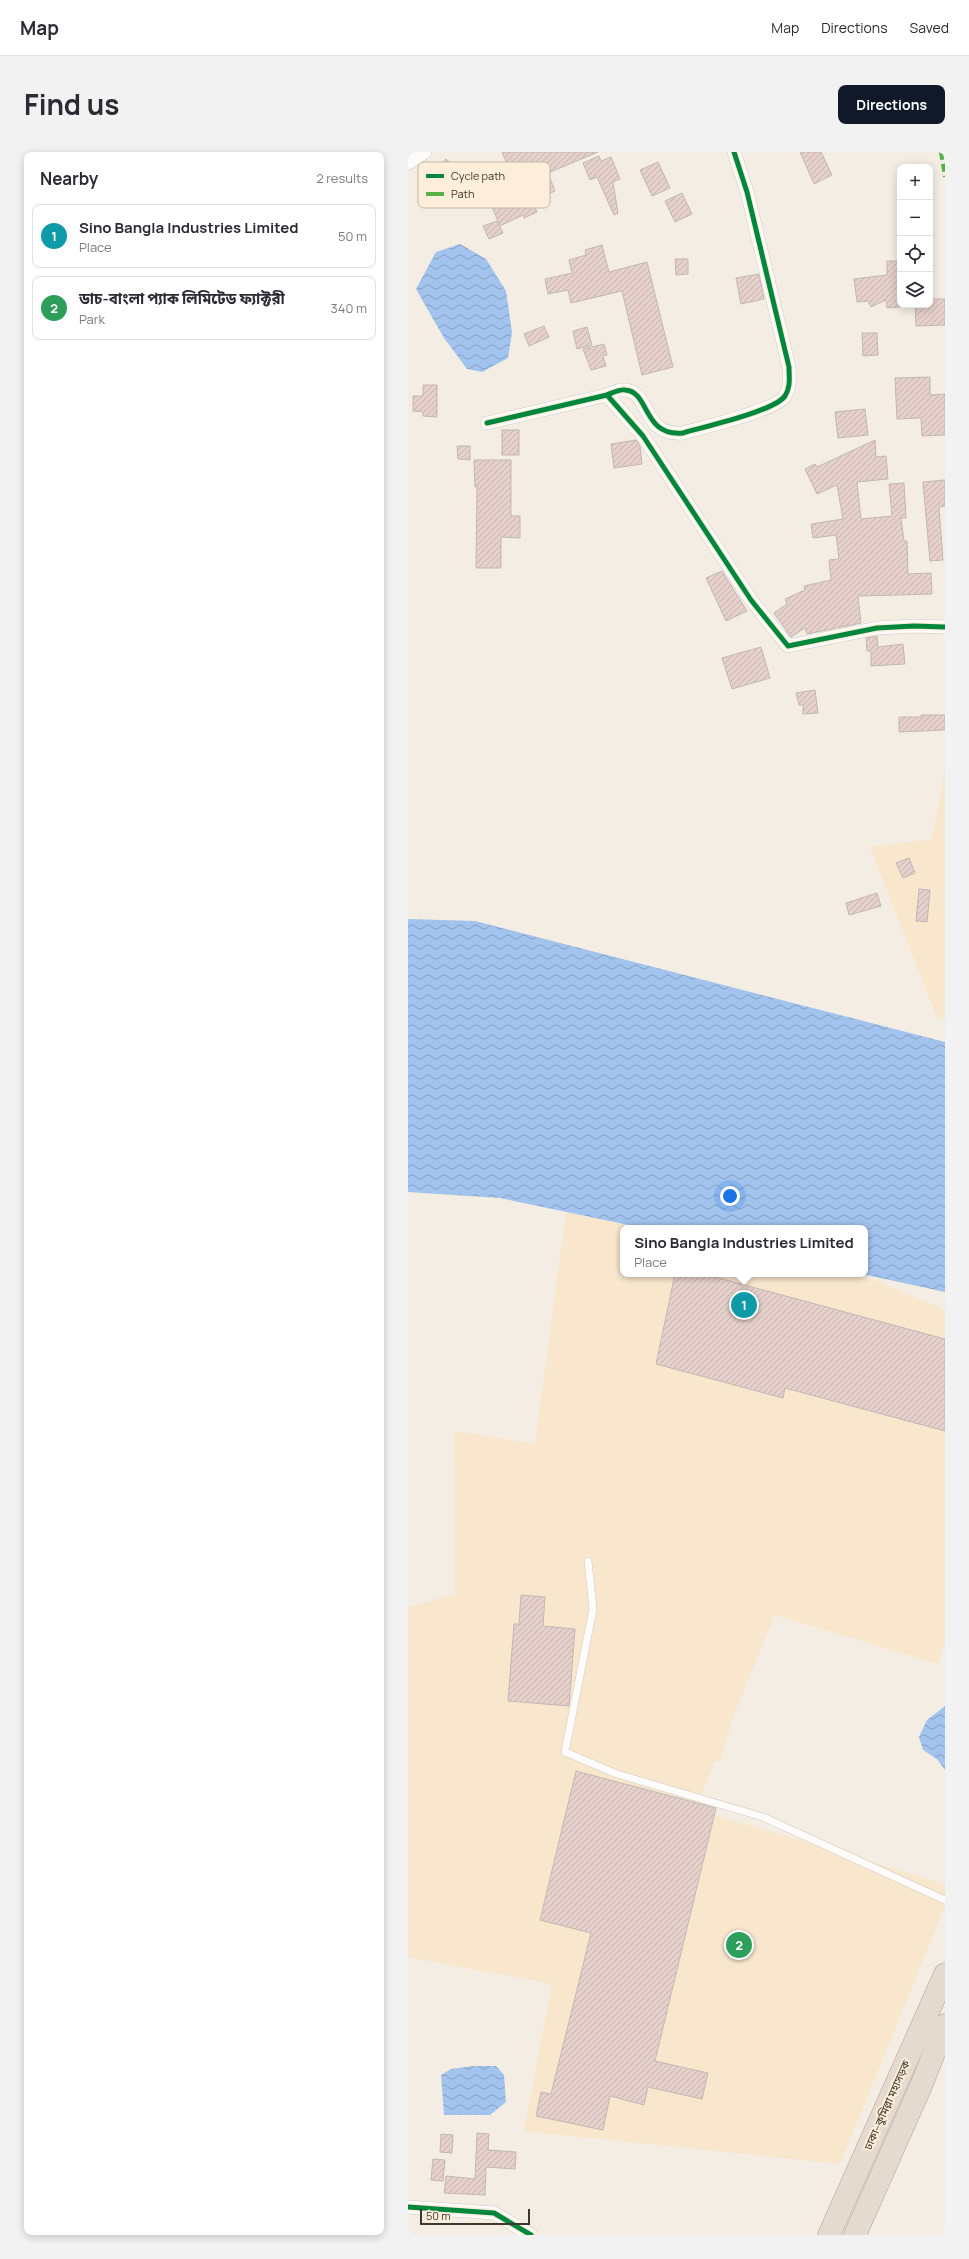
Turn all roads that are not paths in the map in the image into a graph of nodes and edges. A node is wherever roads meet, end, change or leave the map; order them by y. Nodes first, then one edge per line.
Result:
1 (425, 152) edge
2 (734, 152) edge
3 (408, 163) edge
4 (607, 395) junction
5 (487, 423) dead end
6 (945, 627) edge
7 (588, 1561) dead end
8 (945, 1900) edge
9 (945, 1974) edge
10 (945, 2025) edge
11 (408, 2207) edge
12 (531, 2235) edge
13 (829, 2235) edge
14 (855, 2235) edge

1 - 3 street
2 - 4 street
4 - 5 street
4 - 6 street
7 - 8 lane
9 - 13 highway, ঢাকা–কুমিল্লা মহাসড়ক
10 - 14 highway, ঢাকা–কুমিল্লা মহাসড়ক
11 - 12 street

